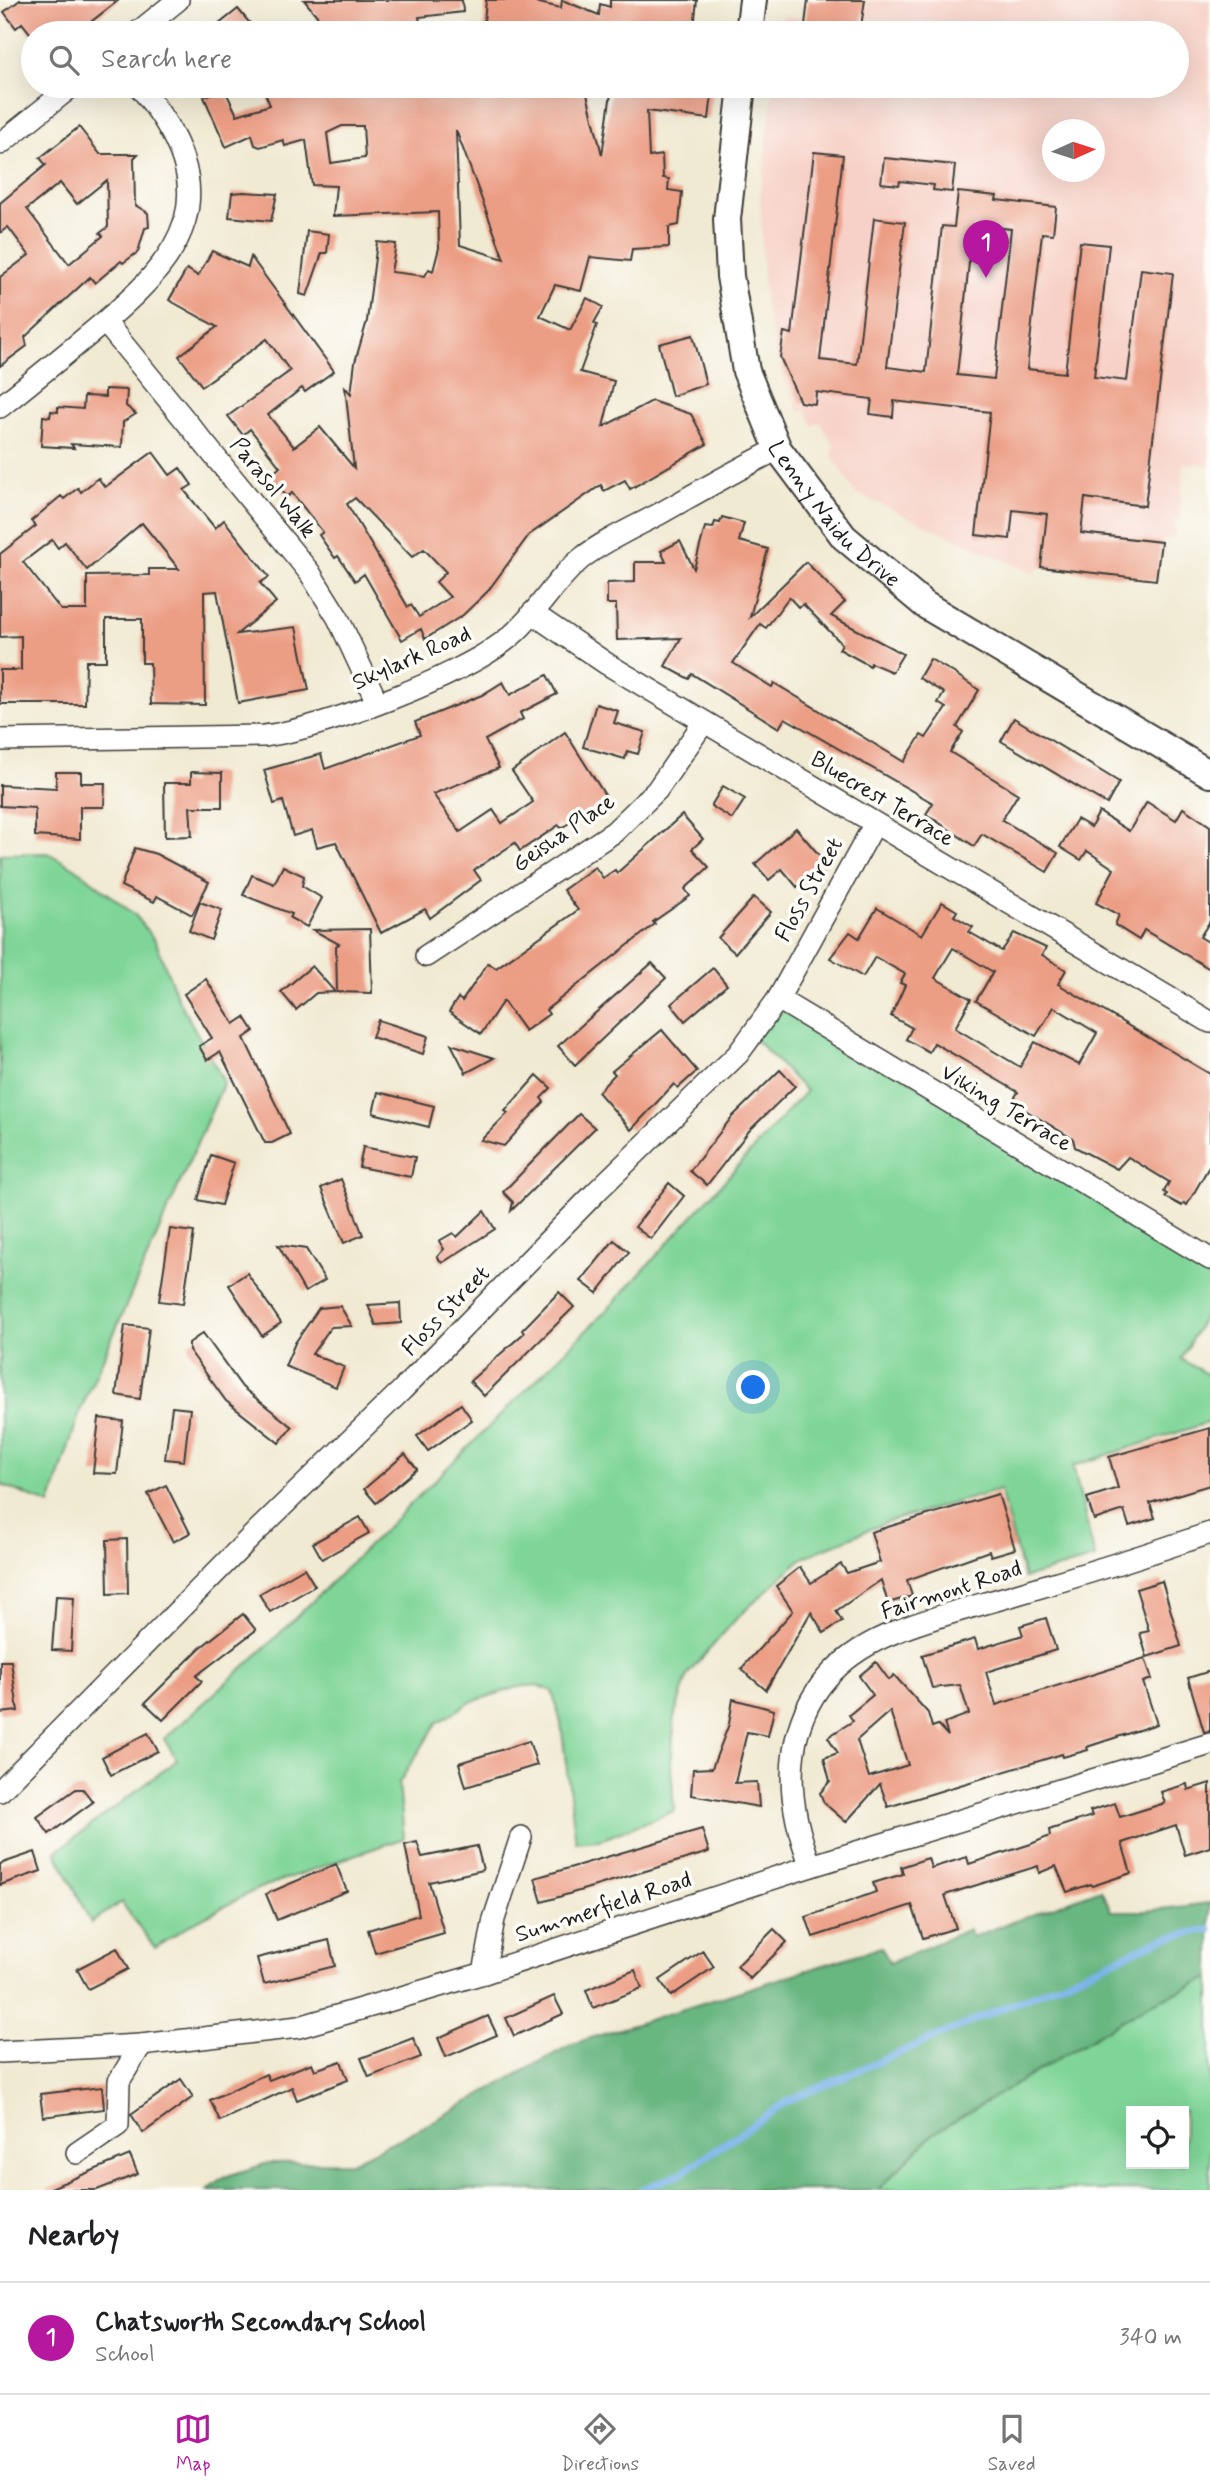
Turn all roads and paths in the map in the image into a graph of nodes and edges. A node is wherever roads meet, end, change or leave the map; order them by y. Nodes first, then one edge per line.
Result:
1 (178, 0) edge
2 (753, 0) edge
3 (151, 21) edge
4 (750, 21) edge
5 (57, 98) edge
6 (149, 98) edge
7 (741, 98) edge
8 (0, 144) edge
9 (105, 322) junction
10 (0, 407) edge
11 (778, 449) junction
12 (532, 613) junction
13 (377, 702) junction
14 (704, 722) junction
15 (0, 740) edge
16 (1210, 775) edge
17 (874, 825) junction
18 (426, 956) dead end
19 (778, 999) junction
20 (1210, 1022) edge
21 (1210, 1259) edge
22 (1210, 1533) edge
23 (1210, 1745) edge
24 (0, 1791) edge
25 (521, 1837) dead end
26 (811, 1866) junction
27 (484, 1973) junction
28 (141, 2045) junction
29 (0, 2052) edge
30 (78, 2153) dead end

1 - 3 street
2 - 4 street
5 - 8 street
6 - 9 street
7 - 11 street, Lenny Naidu Drive
9 - 10 street
9 - 13 street, Parasol Walk
11 - 12 street, Skylark Road
11 - 16 street, Lenny Naidu Drive
12 - 13 street, Skylark Road
12 - 14 street, Bluecrest Terrace
13 - 15 street, Skylark Road
14 - 17 street, Bluecrest Terrace
14 - 18 street, Geisha Place
17 - 19 street, Floss Street
17 - 20 street, Bluecrest Terrace
19 - 21 street, Viking Terrace
19 - 24 street, Floss Street
22 - 26 street, Fairmont Road
23 - 26 street, Summerfield Road
25 - 27 street
26 - 27 street, Summerfield Road
27 - 28 street, Summerfield Road
28 - 29 street, Summerfield Road
28 - 30 street

